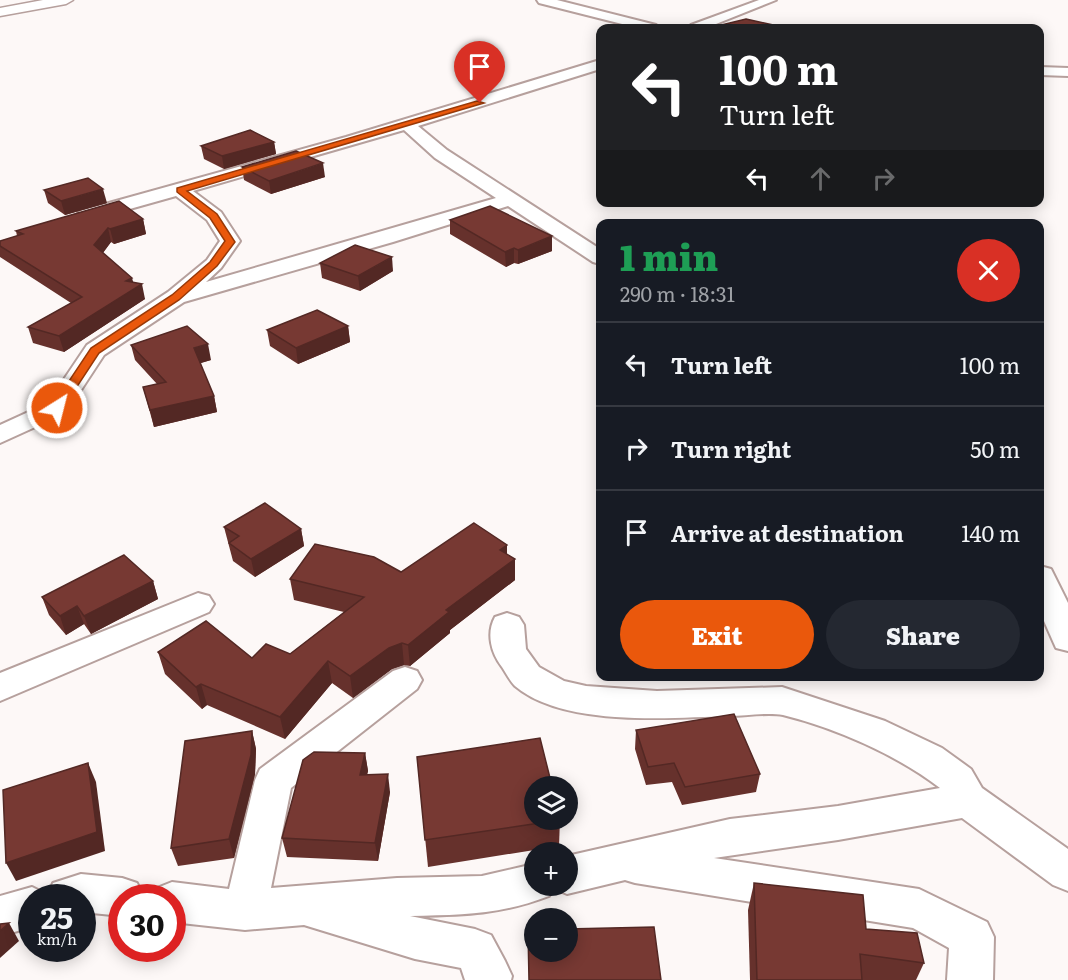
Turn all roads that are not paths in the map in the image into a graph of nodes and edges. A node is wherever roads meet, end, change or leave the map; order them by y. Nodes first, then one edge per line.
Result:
1 (66, 0) edge
2 (543, 0) edge
3 (770, 0) edge
4 (0, 12) edge
5 (717, 20) junction
6 (636, 24) edge
7 (706, 24) edge
8 (738, 24) edge
9 (596, 65) edge
10 (1044, 71) edge
11 (1068, 72) edge
12 (407, 124) junction
13 (180, 190) junction
14 (513, 199) junction
15 (66, 220) edge
16 (596, 255) edge
17 (176, 297) junction
18 (0, 435) edge
19 (1044, 586) edge
20 (198, 604) dead end
21 (507, 625) dead end
22 (1068, 639) edge
23 (405, 680) dead end
24 (0, 688) edge
25 (968, 800) junction
26 (621, 862) junction
27 (578, 872) edge
28 (1068, 872) edge
29 (524, 885) edge
30 (186, 904) edge
31 (298, 905) junction
32 (245, 910) junction
33 (18, 912) edge
34 (0, 916) edge
35 (488, 980) edge
36 (969, 980) edge

1 - 4 main road
2 - 6 street
3 - 5 street
5 - 7 street
5 - 8 street
9 - 12 street
10 - 11 street
12 - 13 street
12 - 14 street
13 - 15 street
13 - 17 street
14 - 16 street
14 - 17 street
17 - 18 street
19 - 22 street
20 - 24 street
21 - 25 street
23 - 32 street
25 - 26 street
25 - 28 street
26 - 27 street
26 - 36 street
29 - 31 street
30 - 32 street
31 - 32 street
31 - 35 street
33 - 34 street

